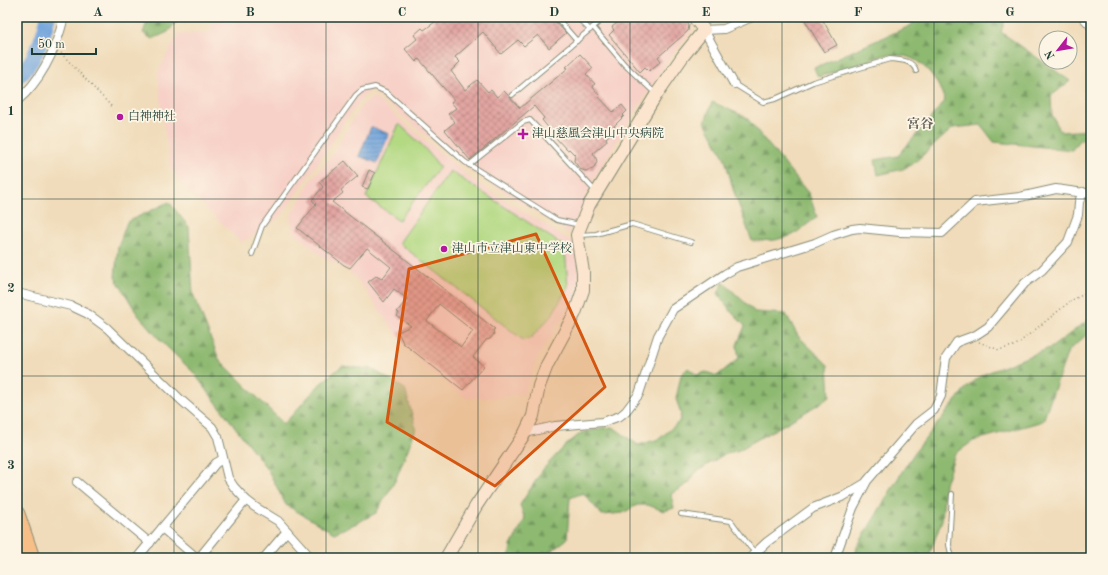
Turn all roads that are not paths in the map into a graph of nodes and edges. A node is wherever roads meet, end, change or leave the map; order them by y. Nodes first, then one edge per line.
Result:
1 (64, 17) edge
2 (556, 17) edge
3 (577, 17) edge
4 (605, 17) edge
5 (694, 17) edge
6 (752, 17) edge
7 (1083, 17) edge
8 (1091, 26) edge
9 (592, 29) junction
10 (704, 30) junction
11 (577, 41) junction
12 (916, 72) dead end
13 (734, 84) joint
14 (512, 95) dead end
15 (656, 95) junction
16 (17, 101) edge
17 (469, 165) junction
18 (596, 192) junction
19 (1087, 193) edge
20 (579, 230) junction
21 (691, 242) dead end
22 (252, 254) dead end
23 (17, 293) edge
24 (525, 433) junction
25 (223, 459) junction
26 (867, 481) junction
27 (77, 482) dead end
28 (952, 494) dead end
29 (246, 500) junction
30 (17, 514) edge
31 (681, 514) dead end
32 (162, 528) junction
33 (287, 531) junction
34 (150, 543) junction
35 (753, 555) edge
36 (32, 558) edge
37 (137, 558) edge
38 (198, 558) edge
39 (264, 558) edge
40 (311, 558) edge
41 (446, 558) edge
42 (835, 558) edge
43 (952, 558) edge

1 - 16 street
2 - 11 lane
3 - 9 lane
4 - 9 lane
5 - 10 street
6 - 10 street
7 - 8 street
9 - 11 lane
9 - 15 lane
10 - 13 street
10 - 15 street
11 - 14 lane
12 - 13 lane
15 - 18 street
17 - 18 lane
17 - 20 lane
17 - 22 lane
18 - 20 street
19 - 24 street
19 - 26 street
20 - 21 lane
20 - 24 street
23 - 25 street
24 - 41 street
25 - 29 street
25 - 32 street
26 - 35 street
26 - 42 street
27 - 34 street
28 - 43 lane
29 - 33 street
29 - 38 street
30 - 36 highway
31 - 35 lane
32 - 34 street
32 - 38 street
33 - 39 street
33 - 40 street
34 - 37 street

